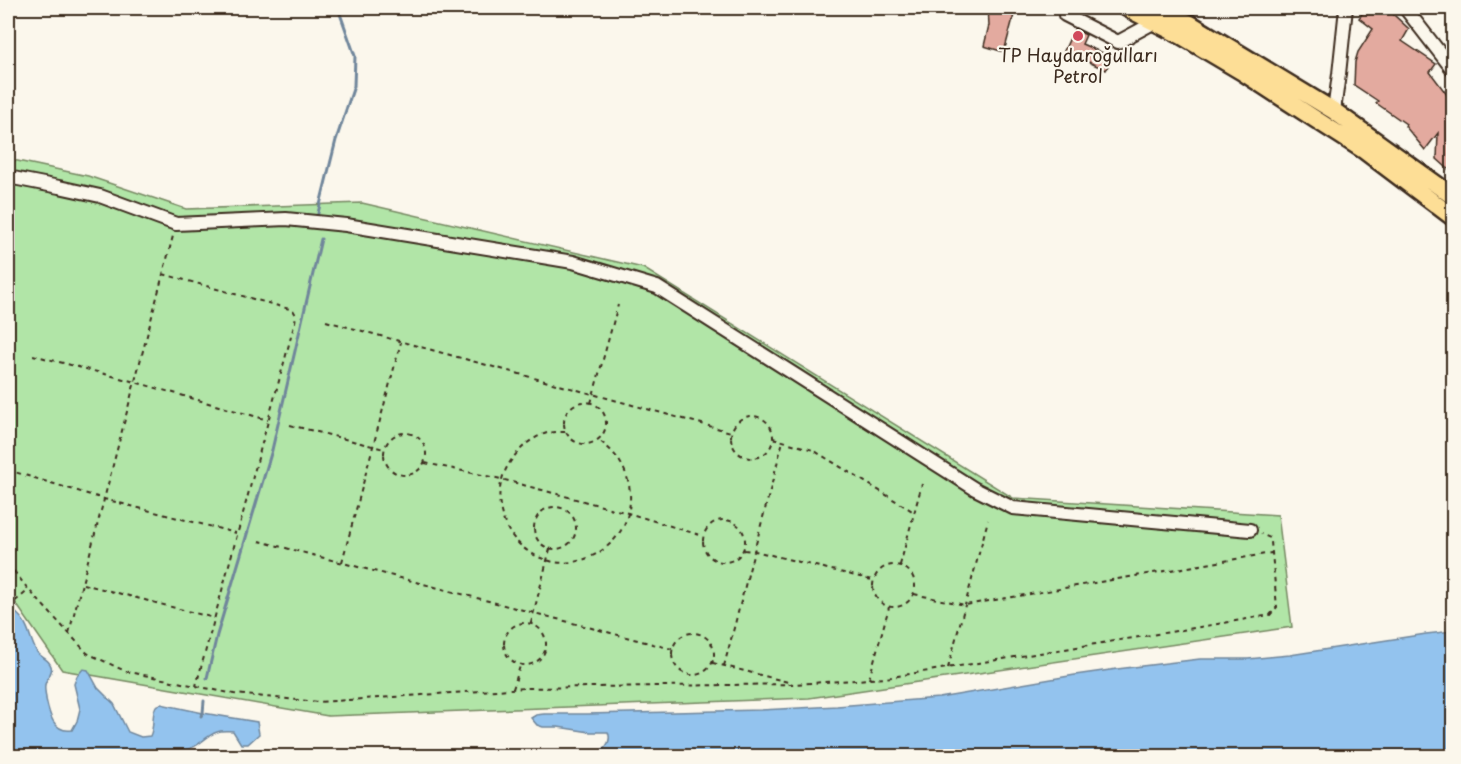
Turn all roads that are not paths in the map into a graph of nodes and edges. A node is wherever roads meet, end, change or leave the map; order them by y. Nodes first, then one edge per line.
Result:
1 (1065, 8) edge
2 (1127, 8) edge
3 (1346, 8) edge
4 (1405, 8) edge
5 (1164, 13) edge
6 (1454, 71) edge
7 (1334, 111) junction
8 (8, 177) edge
9 (1454, 197) edge
10 (1454, 218) edge
11 (1250, 530) road end

1 - 5 street
2 - 5 main road
3 - 7 street
4 - 6 street
5 - 7 main road
5 - 10 main road
7 - 9 main road
8 - 11 street

